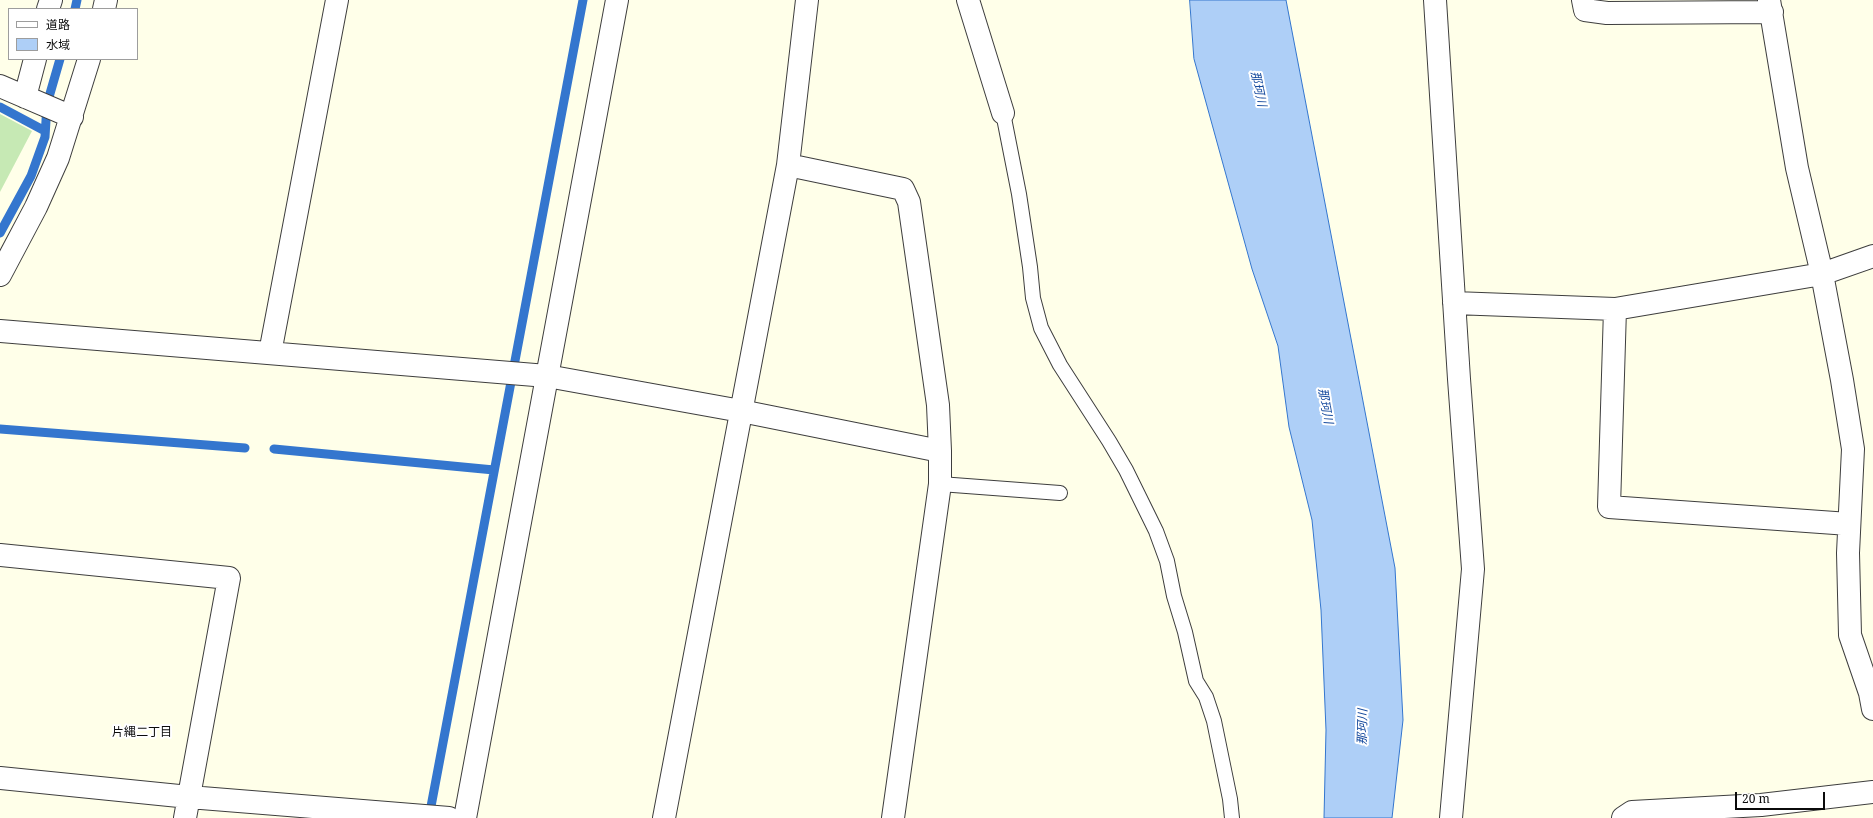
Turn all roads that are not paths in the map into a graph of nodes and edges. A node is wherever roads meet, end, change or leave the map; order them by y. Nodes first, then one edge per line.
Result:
1 (337, 0) edge
2 (617, 0) edge
3 (807, 0) edge
4 (968, 0) edge
5 (1435, 0) edge
6 (1583, 0) edge
7 (1770, 6) edge
8 (35, 60) edge
9 (89, 60) edge
10 (0, 86) edge
11 (25, 97) junction
12 (1003, 113) joint
13 (72, 117) junction
14 (788, 165) junction
15 (1873, 256) edge
16 (1822, 274) junction
17 (0, 275) edge
18 (1454, 303) junction
19 (1615, 308) junction
20 (0, 331) edge
21 (270, 353) junction
22 (547, 376) junction
23 (741, 411) junction
24 (940, 451) junction
25 (940, 484) junction
26 (1060, 493) dead end
27 (1849, 524) junction
28 (0, 555) edge
29 (1872, 698) edge
30 (0, 778) edge
31 (1873, 792) edge
32 (189, 797) junction
33 (185, 818) edge
34 (449, 818) edge
35 (465, 818) edge
36 (664, 818) edge
37 (893, 818) edge
38 (1232, 818) edge
39 (1451, 818) edge
40 (1623, 818) edge

1 - 21 street
2 - 22 street
3 - 14 street
4 - 12 street
5 - 18 street
6 - 7 street
7 - 16 street
8 - 11 street
9 - 13 street
10 - 11 street
11 - 13 street
12 - 38 lane
13 - 17 street
14 - 23 street
14 - 24 street
15 - 16 street
16 - 19 street
16 - 27 street
18 - 19 street
18 - 39 street
19 - 27 street
20 - 21 street
21 - 22 street
22 - 23 street
22 - 35 street
23 - 24 street
23 - 36 street
24 - 25 street
25 - 26 lane
25 - 37 street
27 - 29 street
28 - 32 street
30 - 32 street
31 - 40 street
32 - 33 street
32 - 34 street

